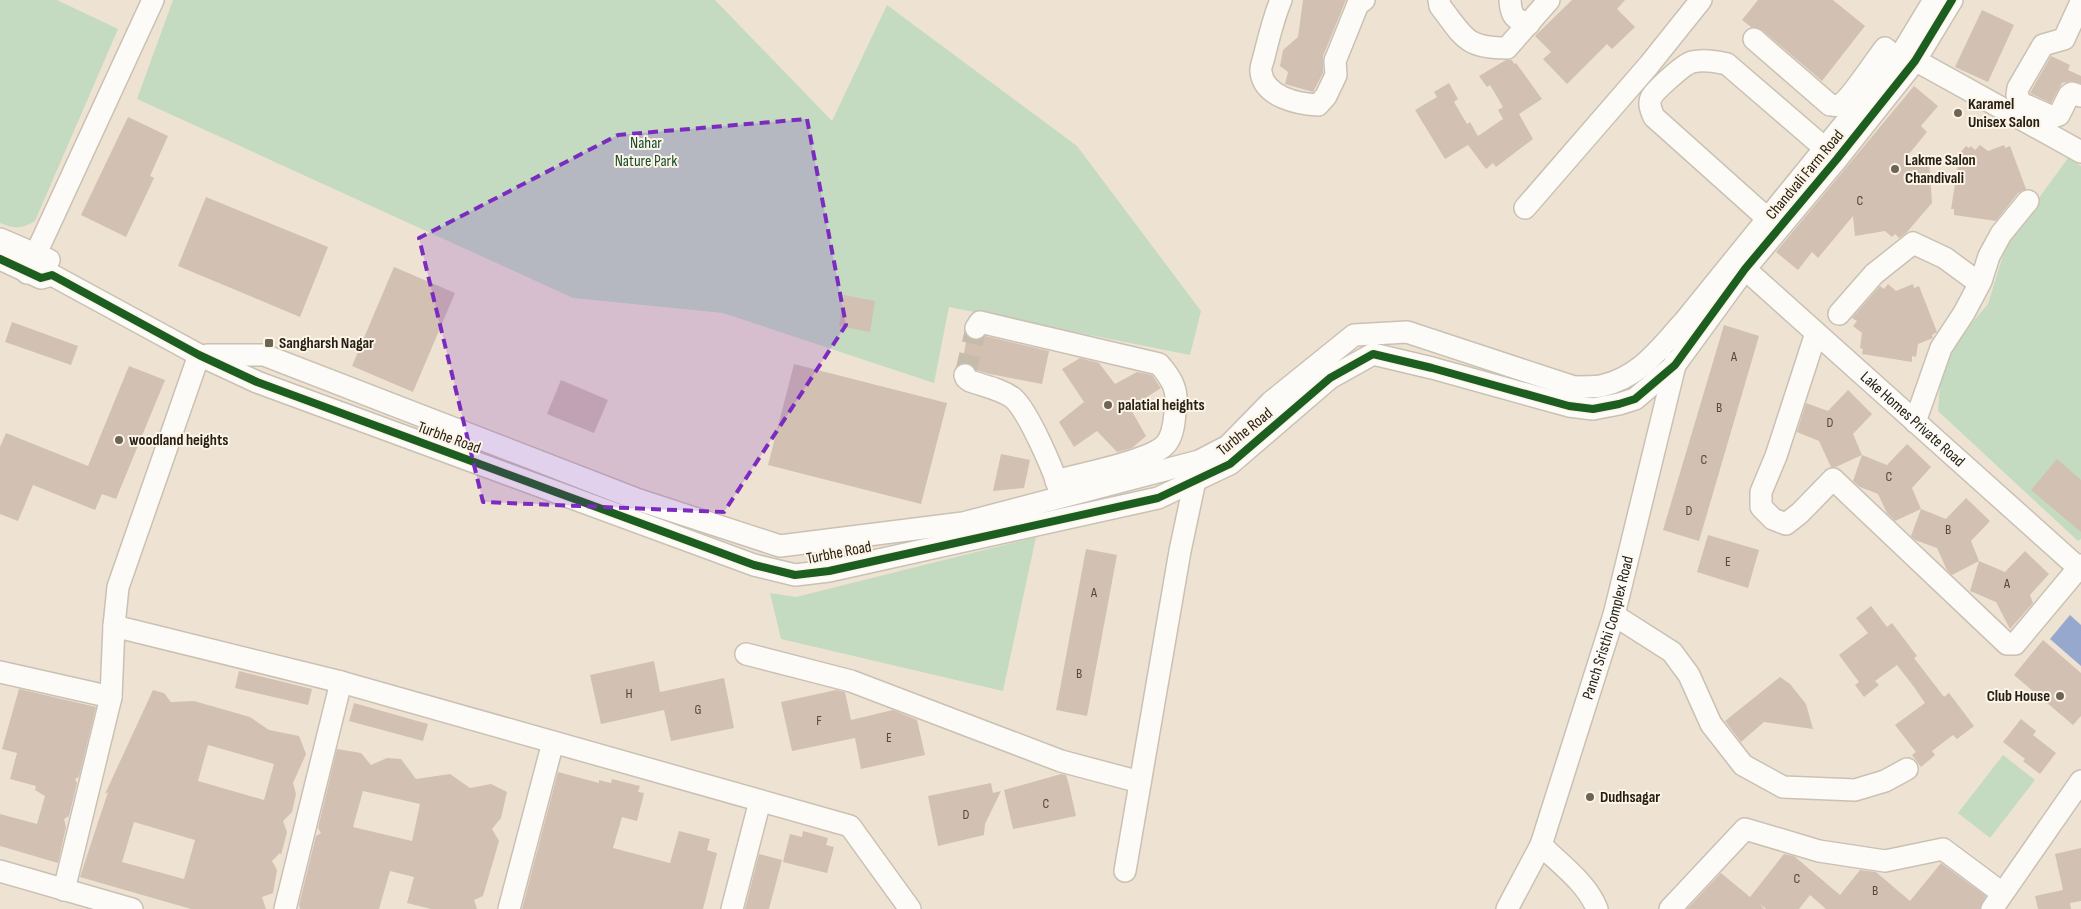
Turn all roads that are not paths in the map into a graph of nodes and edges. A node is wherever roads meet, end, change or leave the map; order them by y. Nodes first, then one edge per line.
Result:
1 (153, 0) edge
2 (1281, 0) edge
3 (1364, 0) edge
4 (1439, 0) edge
5 (1510, 0) edge
6 (1549, 0) edge
7 (1701, 0) edge
8 (1934, 0) edge
9 (1952, 0) edge
10 (2081, 2) edge
11 (1529, 24) junction
12 (1754, 39) dead end
13 (1905, 57) junction
14 (2081, 96) edge
15 (1860, 105) junction
16 (2081, 152) edge
17 (1830, 154) junction
18 (2028, 201) dead end
19 (1525, 208) dead end
20 (1773, 223) junction
21 (0, 239) edge
22 (0, 259) edge
23 (32, 264) junction
24 (1744, 269) junction
25 (1979, 283) junction
26 (1839, 314) dead end
27 (976, 328) dead end
28 (1396, 332) junction
29 (1816, 334) junction
30 (1670, 337) junction
31 (199, 355) junction
32 (1395, 359) junction
33 (1675, 365) junction
34 (965, 374) dead end
35 (1915, 422) junction
36 (1197, 470) junction
37 (1061, 499) junction
38 (967, 532) junction
39 (792, 545) junction
40 (2080, 568) edge
41 (795, 576) junction
42 (1614, 615) junction
43 (114, 626) junction
44 (746, 654) dead end
45 (0, 672) edge
46 (341, 682) junction
47 (111, 697) junction
48 (553, 742) junction
49 (1907, 769) dead end
50 (2081, 781) edge
51 (1140, 782) junction
52 (760, 801) junction
53 (1541, 845) junction
54 (0, 871) edge
55 (1125, 872) dead end
56 (64, 890) junction
57 (1997, 901) edge
58 (132, 909) edge
59 (285, 909) edge
60 (509, 909) edge
61 (732, 909) edge
62 (910, 909) edge
63 (1507, 909) edge
64 (1597, 909) edge
65 (1670, 909) edge

1 - 23 street
2 - 3 street
4 - 11 street
5 - 11 street
6 - 11 street
7 - 19 street
8 - 13 street, Chandvali Farm Road
9 - 13 street, Chandvali Farm Road
10 - 14 street
12 - 15 street
13 - 15 street, Chandvali Farm Road
13 - 15 street
13 - 16 street
15 - 17 street, Chandvali Farm Road
17 - 20 street, Chandvali Farm Road
17 - 20 street
18 - 25 street
20 - 24 street, Chandvali Farm Road
20 - 30 street, Chandvali Farm Road
21 - 23 street
22 - 23 street
23 - 31 street, Turbhe Road
24 - 29 street, Lake Homes Private Road
24 - 33 street, Chandvali Farm Road
25 - 26 street
25 - 35 street
27 - 37 street
28 - 30 street, Chandvali Farm Road
28 - 32 street
28 - 36 street
29 - 35 street, Lake Homes Private Road
29 - 40 street
30 - 33 street, Panch Sristhi Complex Road
31 - 39 street
31 - 41 street, Turbhe Road
31 - 43 street
32 - 33 street, Turbhe Road
32 - 36 street, Turbhe Road
33 - 42 street, Panch Sristhi Complex Road
34 - 37 street
35 - 40 street, Lake Homes Private Road
36 - 37 street, Turbhe Road
36 - 51 street
37 - 38 street, Turbhe Road
38 - 39 street
38 - 41 street, Turbhe Road
39 - 41 street
42 - 49 street
42 - 53 street, Panch Sristhi Complex Road
43 - 46 street
43 - 47 street
44 - 51 street
45 - 47 street
46 - 48 street
46 - 59 street
47 - 56 street
48 - 52 street
48 - 60 street
50 - 57 street
51 - 55 street
52 - 61 street
52 - 62 street
53 - 63 street, Panch Sristhi Complex Road
53 - 64 street
54 - 56 street
56 - 58 street
57 - 65 street

